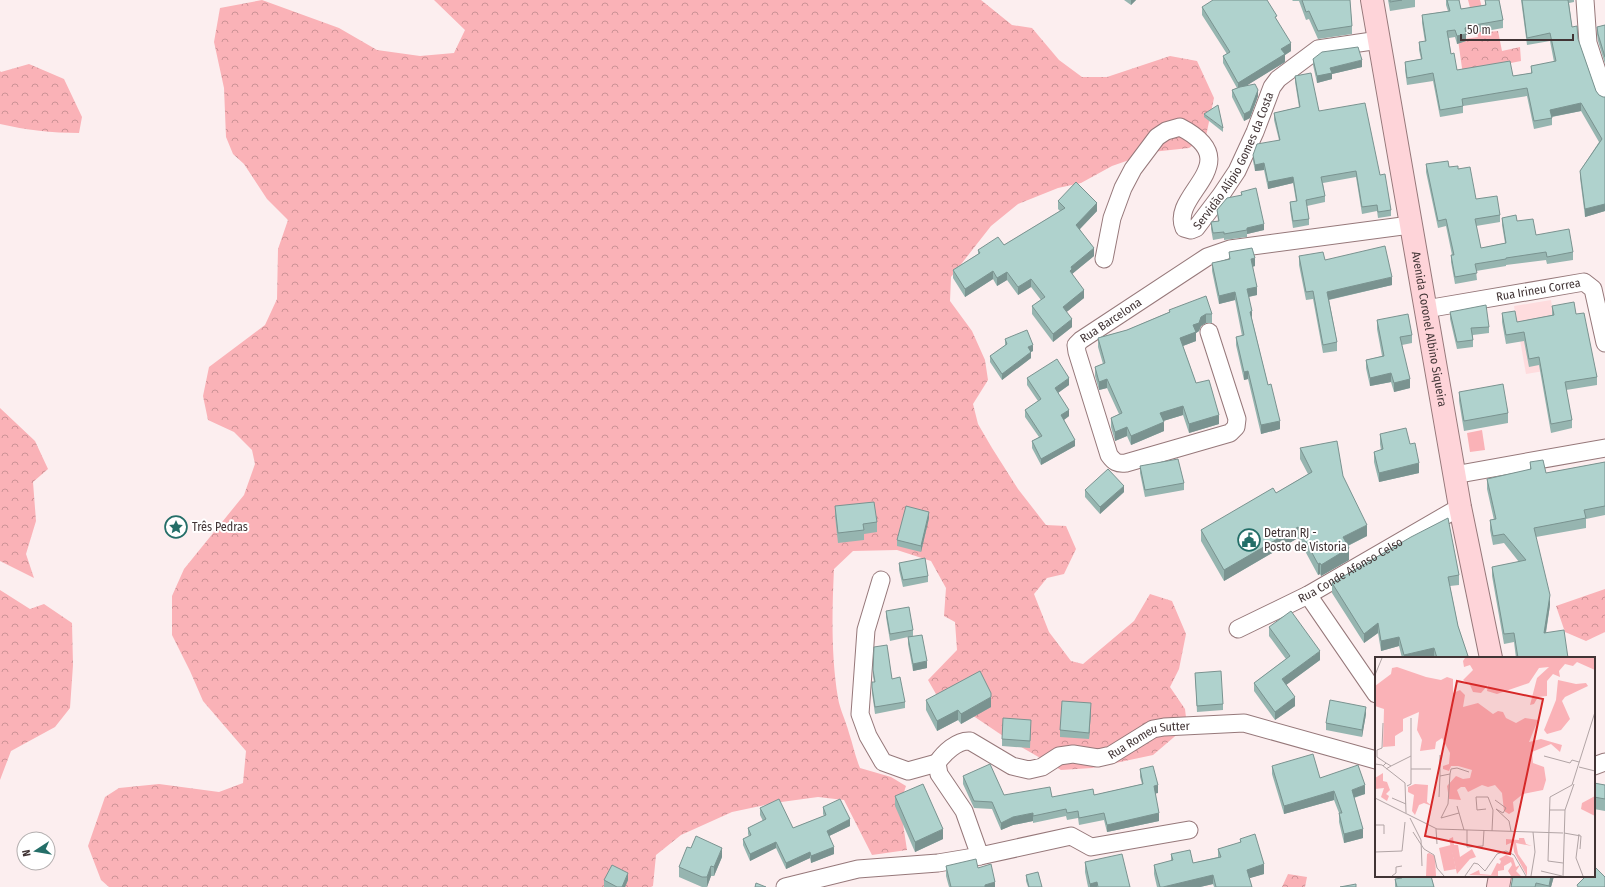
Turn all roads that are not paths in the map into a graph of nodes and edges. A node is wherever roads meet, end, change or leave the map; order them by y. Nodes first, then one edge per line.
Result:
1 (1372, 0) edge
2 (1585, 0) edge
3 (1379, 40) junction
4 (1605, 95) edge
5 (1410, 225) junction
6 (1104, 259) dead end
7 (1426, 309) junction
8 (1209, 332) dead end
9 (1605, 343) edge
10 (1605, 448) edge
11 (1454, 475) junction
12 (1460, 507) junction
13 (881, 580) dead end
14 (1308, 595) junction
15 (1238, 629) dead end
16 (1491, 657) edge
17 (1375, 693) edge
18 (1375, 760) edge
19 (1605, 762) edge
20 (937, 763) junction
21 (1595, 766) edge
22 (1189, 830) dead end
23 (980, 856) junction
24 (1500, 877) edge
25 (785, 887) edge
26 (1498, 887) edge

1 - 3 main road, Avenida Coronel Albino Siqueira
2 - 4 street
3 - 5 main road, Avenida Coronel Albino Siqueira
3 - 6 street, Servidão Alípio Gomes da Costa
5 - 7 main road, Avenida Coronel Albino Siqueira
5 - 8 street, Rua Barcelona
7 - 9 street, Rua Irineu Correa
7 - 11 main road, Avenida Coronel Albino Siqueira
10 - 11 street
11 - 12 main road, Avenida Coronel Albino Siqueira
12 - 14 street, Rua Conde Afonso Celso
12 - 16 main road, Avenida Coronel Albino Siqueira
13 - 20 street, Rua Romeu Sutter
14 - 15 street, Rua Conde Afonso Celso
14 - 17 street
18 - 20 street, Rua Romeu Sutter
19 - 21 street
20 - 23 street
22 - 23 street
23 - 25 street
24 - 26 main road

